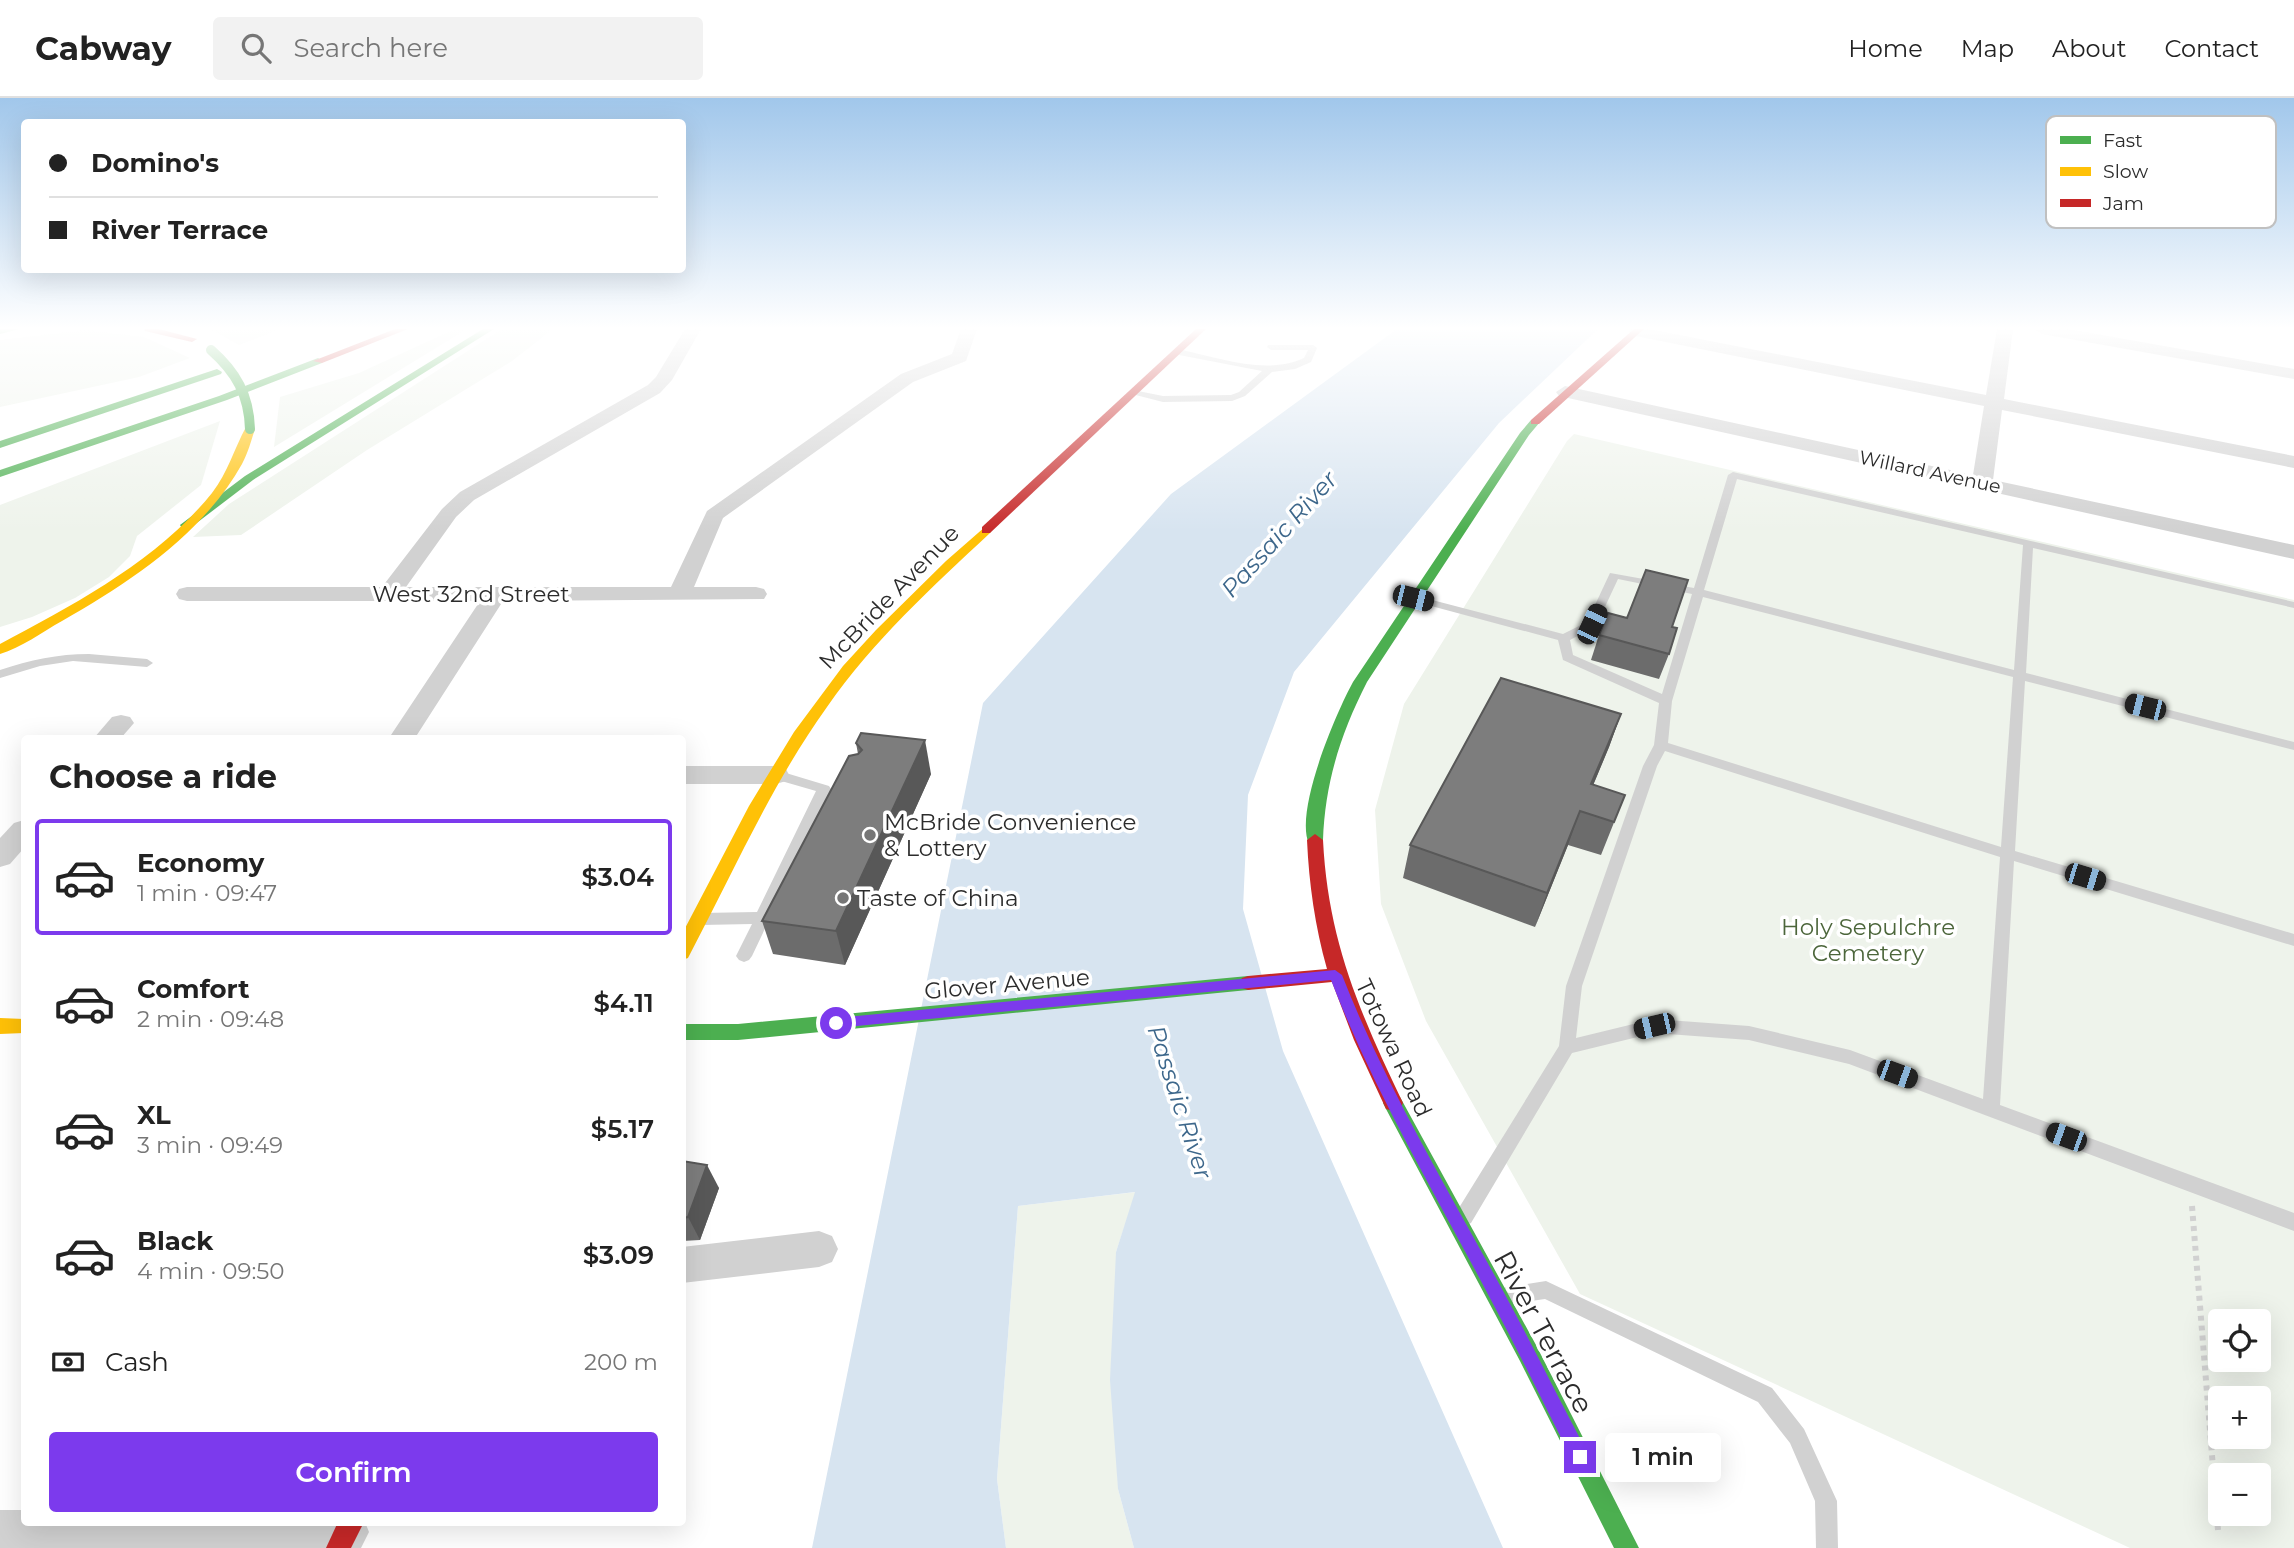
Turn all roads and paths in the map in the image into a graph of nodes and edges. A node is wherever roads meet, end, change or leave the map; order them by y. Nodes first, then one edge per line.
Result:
1 (101, 397) edge
2 (144, 397) edge
3 (224, 397) edge
4 (248, 397) edge
5 (379, 397) edge
6 (641, 397) edge
7 (880, 397) edge
8 (1129, 397) edge
9 (1149, 397) edge
10 (1235, 397) edge
11 (1560, 397) edge
12 (1586, 397) edge
13 (1969, 397) edge
14 (1996, 397) edge
15 (1995, 402) junction
16 (74, 403) dead end
17 (169, 418) junction
18 (0, 445) edge
19 (2294, 461) edge
20 (0, 474) edge
21 (1982, 483) junction
22 (0, 489) edge
23 (186, 525) junction
24 (2028, 545) junction
25 (2294, 552) edge
26 (1697, 592) junction
27 (680, 593) junction
28 (187, 594) dead end
29 (388, 594) junction
30 (496, 594) junction
31 (756, 594) dead end
32 (1413, 598) junction
33 (2294, 606) edge
34 (1564, 638) junction
35 (1, 649) edge
36 (147, 663) dead end
37 (0, 674) edge
38 (2020, 675) junction
39 (1666, 701) junction
40 (404, 735) edge
41 (1661, 745) junction
42 (2294, 746) edge
43 (686, 775) edge
44 (776, 775) junction
45 (21, 833) edge
46 (2007, 854) junction
47 (0, 857) edge
48 (762, 918) junction
49 (699, 919) junction
50 (2294, 940) edge
51 (686, 945) edge
52 (744, 956) dead end
53 (1335, 975) junction
54 (0, 1026) edge
55 (21, 1026) edge
56 (686, 1032) edge
57 (1567, 1047) junction
58 (1990, 1109) junction
59 (1412, 1141) joint
60 (2191, 1184) junction
61 (2294, 1222) edge
62 (1458, 1226) junction
63 (819, 1249) dead end
64 (686, 1265) edge
65 (1498, 1297) junction
66 (2218, 1530) dead end
67 (0, 1532) edge
68 (345, 1534) edge
69 (1627, 1548) edge
70 (1827, 1548) edge

1 - 16 main road
2 - 18 main road
3 - 17 main road
4 - 23 main road, bridge
5 - 23 main road
6 - 29 street
7 - 27 street
8 - 44 main road, McBride Avenue
9 - 10 lane
11 - 32 main road, Totowa Road
12 - 21 street, Willard Avenue
13 - 15 street
14 - 15 street
15 - 19 street
15 - 21 street
17 - 20 main road
17 - 22 main road
21 - 25 street, Willard Avenue
23 - 35 main road
24 - 26 lane
24 - 33 lane
24 - 38 lane
26 - 34 lane
26 - 38 lane
26 - 39 lane
27 - 30 street, West 32nd Street
27 - 31 street, West 32nd Street
28 - 29 street, West 32nd Street
29 - 30 street, West 32nd Street
30 - 40 street
32 - 34 lane
32 - 53 main road, Totowa Road
34 - 39 lane
36 - 37 lane
38 - 42 lane
38 - 46 lane
39 - 41 lane
41 - 46 lane
41 - 57 lane
43 - 44 street
44 - 48 lane
44 - 49 main road, McBride Avenue
45 - 47 street
46 - 50 lane
46 - 58 lane
48 - 49 lane
48 - 52 lane
49 - 51 main road, McBride Avenue
53 - 56 main road, Glover Avenue
53 - 59 main road, Totowa Road
54 - 55 main road
57 - 58 lane
57 - 62 lane
58 - 60 lane
59 - 62 main road, River Terrace
60 - 61 lane
60 - 66 path
62 - 65 main road, River Terrace
63 - 64 street
65 - 69 main road, River Terrace
65 - 70 lane
67 - 68 street

